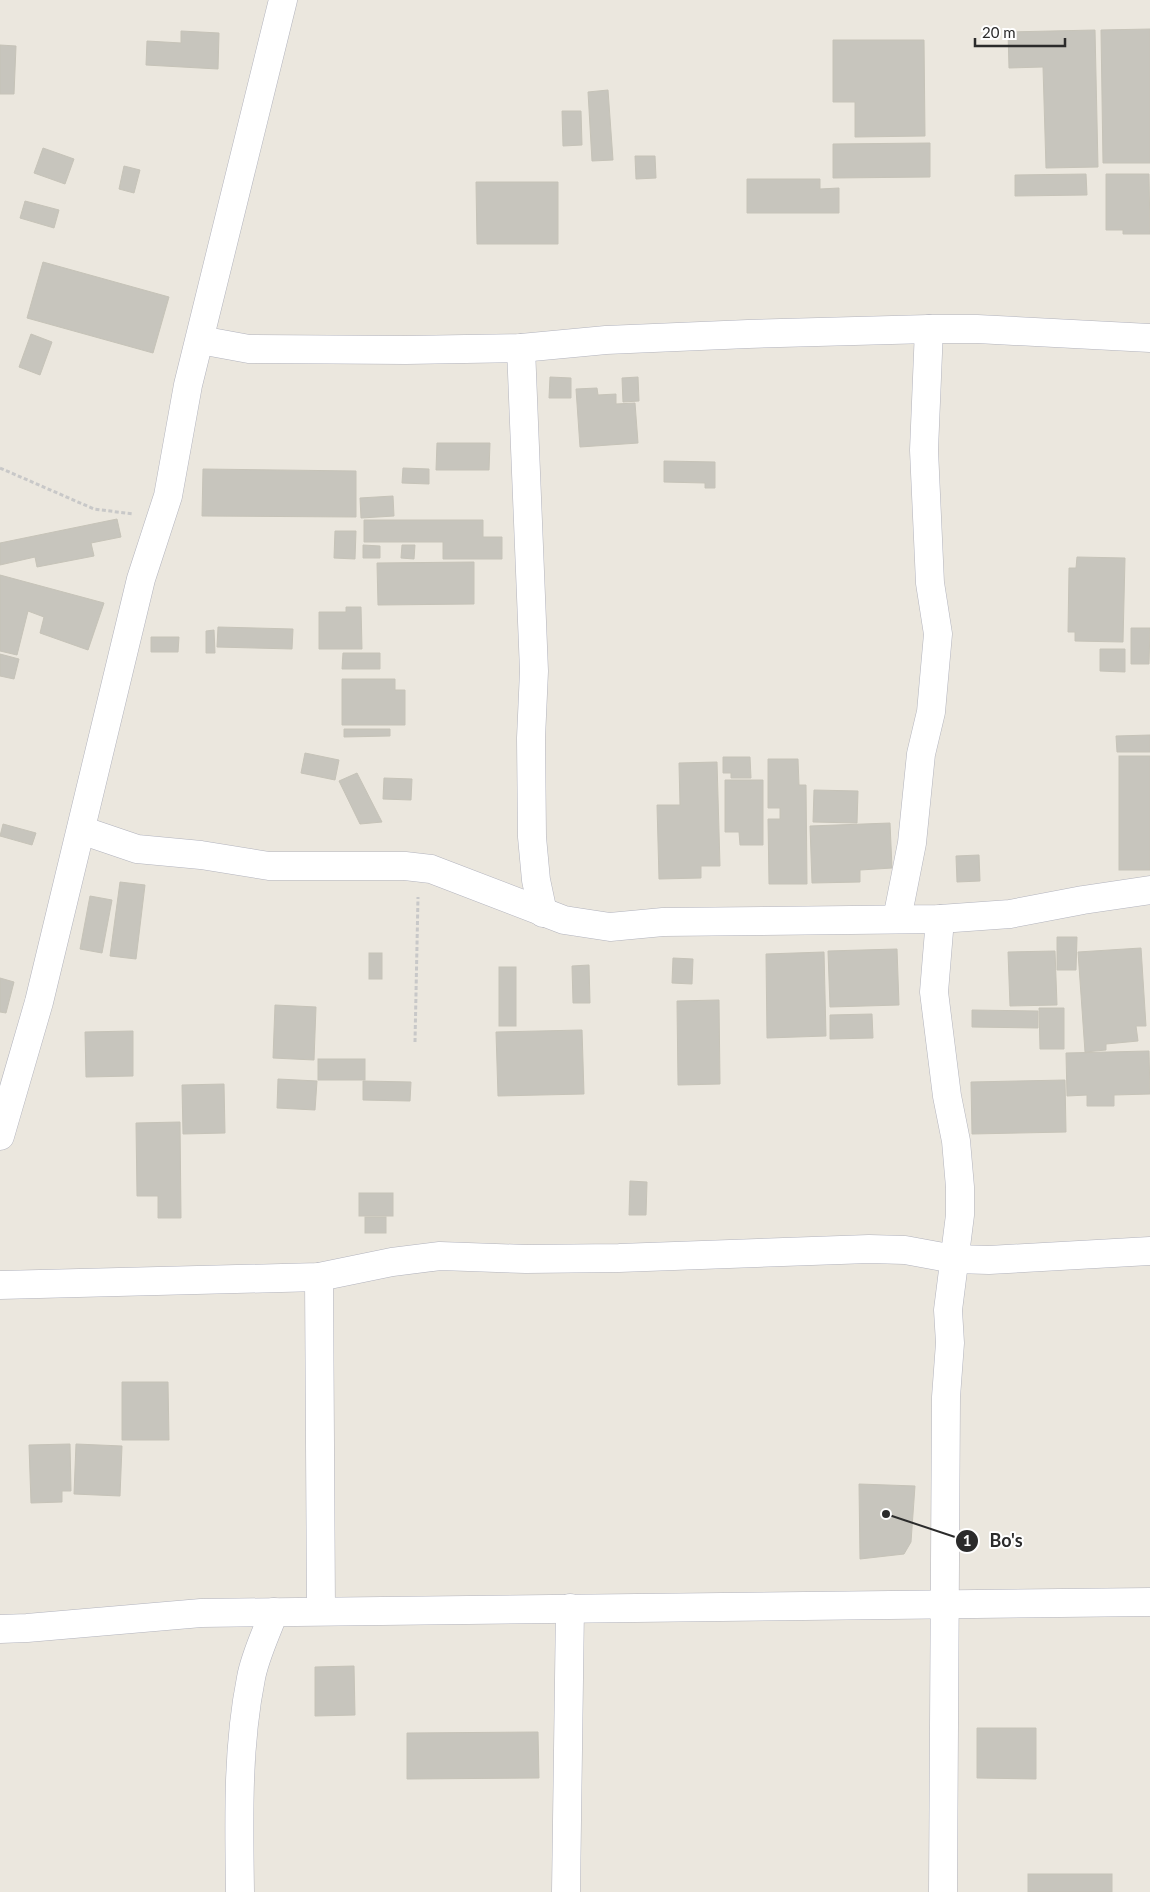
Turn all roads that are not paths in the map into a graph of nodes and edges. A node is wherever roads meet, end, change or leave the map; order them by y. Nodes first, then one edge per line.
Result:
1 (283, 0) edge
2 (929, 329) junction
3 (1150, 338) edge
4 (200, 340) junction
5 (521, 348) junction
6 (81, 830) junction
7 (1150, 890) edge
8 (543, 913) junction
9 (897, 919) junction
10 (940, 919) junction
11 (0, 1136) edge
12 (1150, 1251) edge
13 (954, 1259) junction
14 (319, 1277) junction
15 (0, 1285) edge
16 (1150, 1602) edge
17 (944, 1604) junction
18 (570, 1608) junction
19 (274, 1612) junction
20 (321, 1612) junction
21 (0, 1628) edge
22 (240, 1892) edge
23 (566, 1892) edge
24 (943, 1892) edge

1 - 4 street
2 - 3 street
2 - 5 street
2 - 9 street
4 - 5 street
4 - 6 street
5 - 8 street
6 - 8 street
6 - 11 street
7 - 10 street
8 - 9 street
9 - 10 street
10 - 13 street
12 - 13 street
13 - 14 street
13 - 17 street
14 - 15 street
14 - 20 street
16 - 17 street
17 - 18 street
17 - 24 street
18 - 20 street
18 - 23 street
19 - 20 street
19 - 21 street
19 - 22 street

